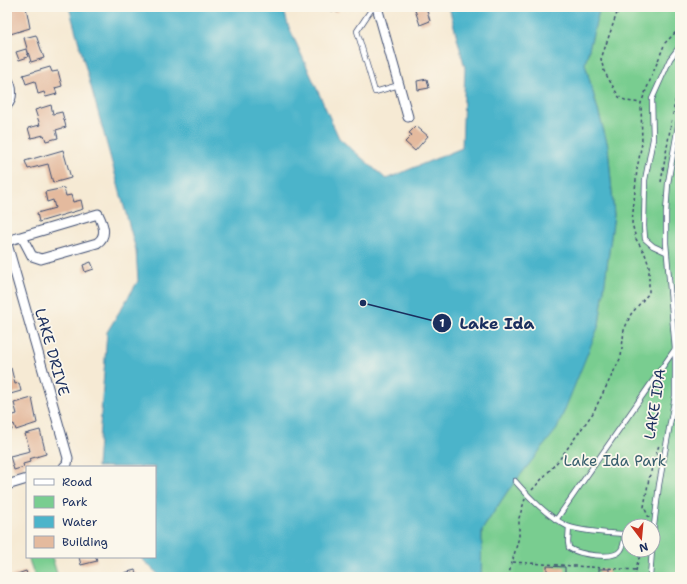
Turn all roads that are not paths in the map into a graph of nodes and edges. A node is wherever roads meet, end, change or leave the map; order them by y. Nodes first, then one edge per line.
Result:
1 (373, 7) edge
2 (377, 7) edge
3 (680, 46) edge
4 (7, 79) edge
5 (399, 85) junction
6 (7, 105) edge
7 (680, 114) edge
8 (408, 117) dead end
9 (22, 237) junction
10 (7, 242) edge
11 (666, 252) junction
12 (675, 348) junction
13 (65, 466) edge
14 (26, 479) edge
15 (515, 481) dead end
16 (7, 485) edge
17 (655, 518) edge
18 (556, 520) junction
19 (569, 527) junction
20 (621, 533) edge
21 (621, 551) edge
22 (651, 558) edge
23 (650, 577) edge

1 - 5 lane
2 - 5 street
3 - 11 lane
4 - 6 street
5 - 8 street
7 - 11 lane
9 - 9 street
9 - 10 street
10 - 13 street, LAKE DRIVE
11 - 12 lane
12 - 17 lane
12 - 18 lane
14 - 16 street
15 - 18 lane
18 - 19 lane
19 - 20 lane
19 - 21 lane
22 - 23 lane

